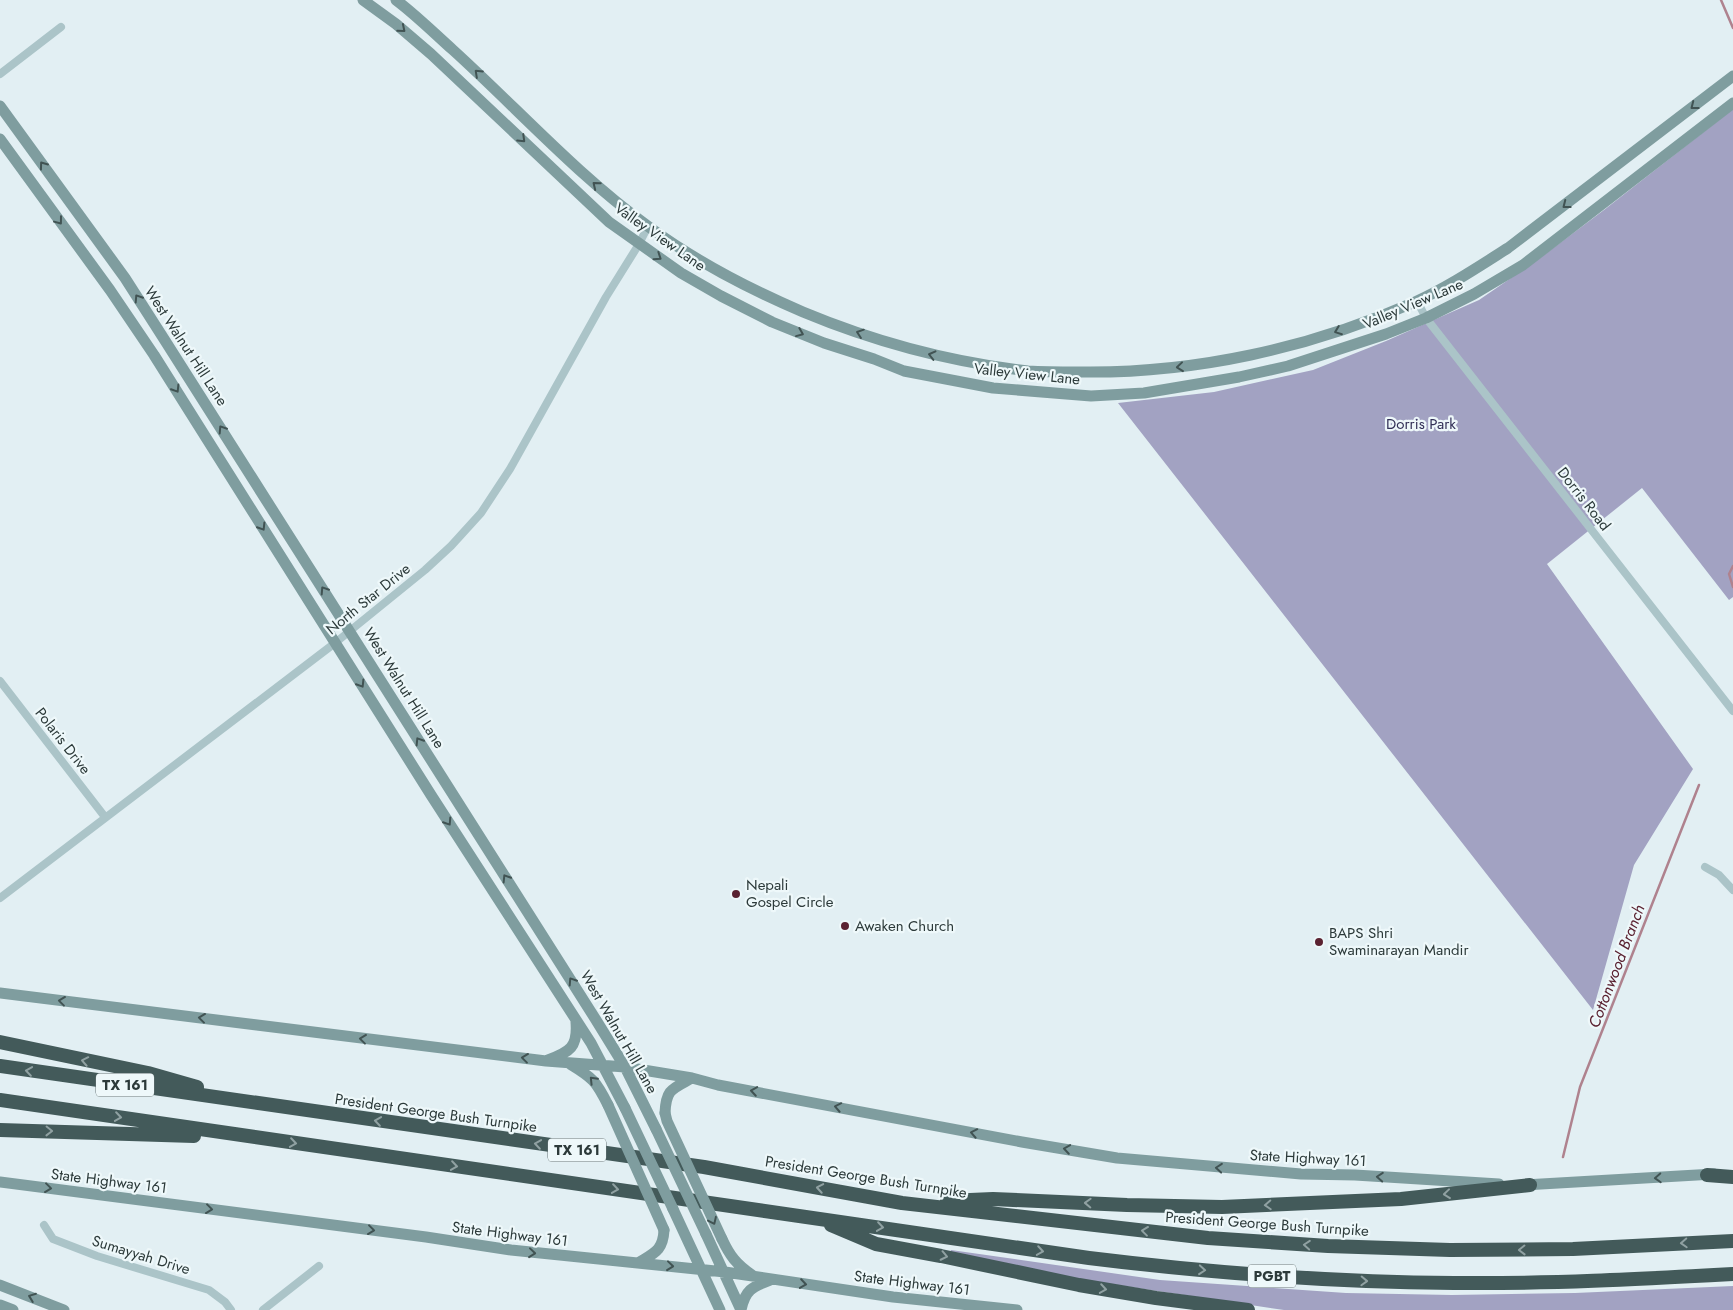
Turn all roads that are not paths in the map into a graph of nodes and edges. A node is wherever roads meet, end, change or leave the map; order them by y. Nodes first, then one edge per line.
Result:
1 (363, 0) edge
2 (396, 0) edge
3 (60, 27) dead end
4 (0, 74) edge
5 (1733, 76) edge
6 (1733, 103) edge
7 (0, 106) edge
8 (0, 139) edge
9 (648, 226) junction
10 (639, 244) junction
11 (1417, 301) junction
12 (1426, 318) junction
13 (164, 339) junction
14 (150, 348) junction
15 (248, 470) junction
16 (232, 480) junction
17 (351, 631) junction
18 (335, 643) junction
19 (0, 681) edge
20 (1733, 712) edge
21 (105, 817) junction
22 (1705, 867) dead end
23 (1733, 890) edge
24 (0, 898) edge
25 (532, 920) junction
26 (518, 928) junction
27 (0, 993) edge
28 (576, 1020) junction
29 (0, 1042) edge
30 (546, 1061) junction
31 (569, 1063) junction
32 (603, 1064) junction
33 (0, 1066) edge
34 (626, 1067) junction
35 (692, 1078) junction
36 (0, 1100) edge
37 (251, 1102) junction
38 (0, 1130) edge
39 (245, 1136) junction
40 (1733, 1172) edge
41 (1707, 1175) junction
42 (1733, 1177) edge
43 (0, 1182) edge
44 (1530, 1185) junction
45 (902, 1203) junction
46 (814, 1218) junction
47 (44, 1226) dead end
48 (1733, 1241) edge
49 (638, 1263) junction
50 (319, 1266) dead end
51 (702, 1270) junction
52 (725, 1272) junction
53 (1733, 1274) edge
54 (755, 1277) junction
55 (771, 1279) junction
56 (0, 1285) edge
57 (0, 1305) edge
58 (13, 1310) edge
59 (64, 1310) edge
60 (231, 1310) edge
61 (263, 1310) edge
62 (720, 1310) edge
63 (741, 1310) edge
64 (1017, 1310) edge
65 (1248, 1310) edge

1 -> 10 main road, Valley View Lane
9 -> 2 main road, Valley View Lane
3 - 4 street
5 -> 11 main road, Valley View Lane
6 - 12 main road, Valley View Lane
13 -> 7 main road, West Walnut Hill Lane
8 -> 14 main road, West Walnut Hill Lane
9 - 10 street, North Star Drive
11 -> 9 main road, Valley View Lane
10 -> 12 main road, Valley View Lane
10 - 17 street, North Star Drive
11 - 12 street, Dorris Road
12 - 20 street, Dorris Road
13 - 14 main road
15 -> 13 main road, West Walnut Hill Lane
14 -> 16 main road, West Walnut Hill Lane
15 - 16 main road
17 -> 15 main road, West Walnut Hill Lane
16 -> 18 main road, West Walnut Hill Lane
17 - 18 street, North Star Drive
25 -> 17 main road, West Walnut Hill Lane
18 - 21 street, North Star Drive
18 -> 26 main road, West Walnut Hill Lane
19 - 21 street, Polaris Drive
21 - 24 street, North Star Drive
22 - 23 street
25 - 26 main road
34 -> 25 main road, West Walnut Hill Lane
26 - 28 main road, West Walnut Hill Lane
30 -> 27 main road
28 - 30 main road
28 - 32 main road, West Walnut Hill Lane
37 -> 29 highway
30 - 31 main road
31 - 32 main road
49 -> 31 main road, bridge
32 - 34 main road
32 - 51 main road, West Walnut Hill Lane, bridge
37 -> 33 highway, President George Bush Turnpike / TX 161
34 - 35 main road
34 - 52 main road, West Walnut Hill Lane, bridge
44 -> 35 main road, State Highway 161
35 -> 54 main road, bridge
36 -> 39 highway, TX 161
45 -> 37 highway, President George Bush Turnpike / TX 161
38 -> 39 highway
39 -> 46 highway, TX 161
40 - 41 main road, State Highway 161
41 - 42 highway
41 -> 44 main road, State Highway 161
43 -> 49 main road, State Highway 161
44 -> 45 highway
48 -> 45 highway, President George Bush Turnpike / PGBT
46 -> 53 highway, PGBT
46 -> 65 highway
47 - 60 street, Sumayyah Drive
49 -> 51 main road, State Highway 161
50 - 61 street
51 - 52 main road, State Highway 161
51 - 62 main road, West Walnut Hill Lane
52 - 54 main road, State Highway 161
52 - 63 main road, West Walnut Hill Lane
54 - 55 main road, State Highway 161
55 - 63 main road
55 -> 64 main road, State Highway 161
59 -> 56 main road
57 - 58 main road

